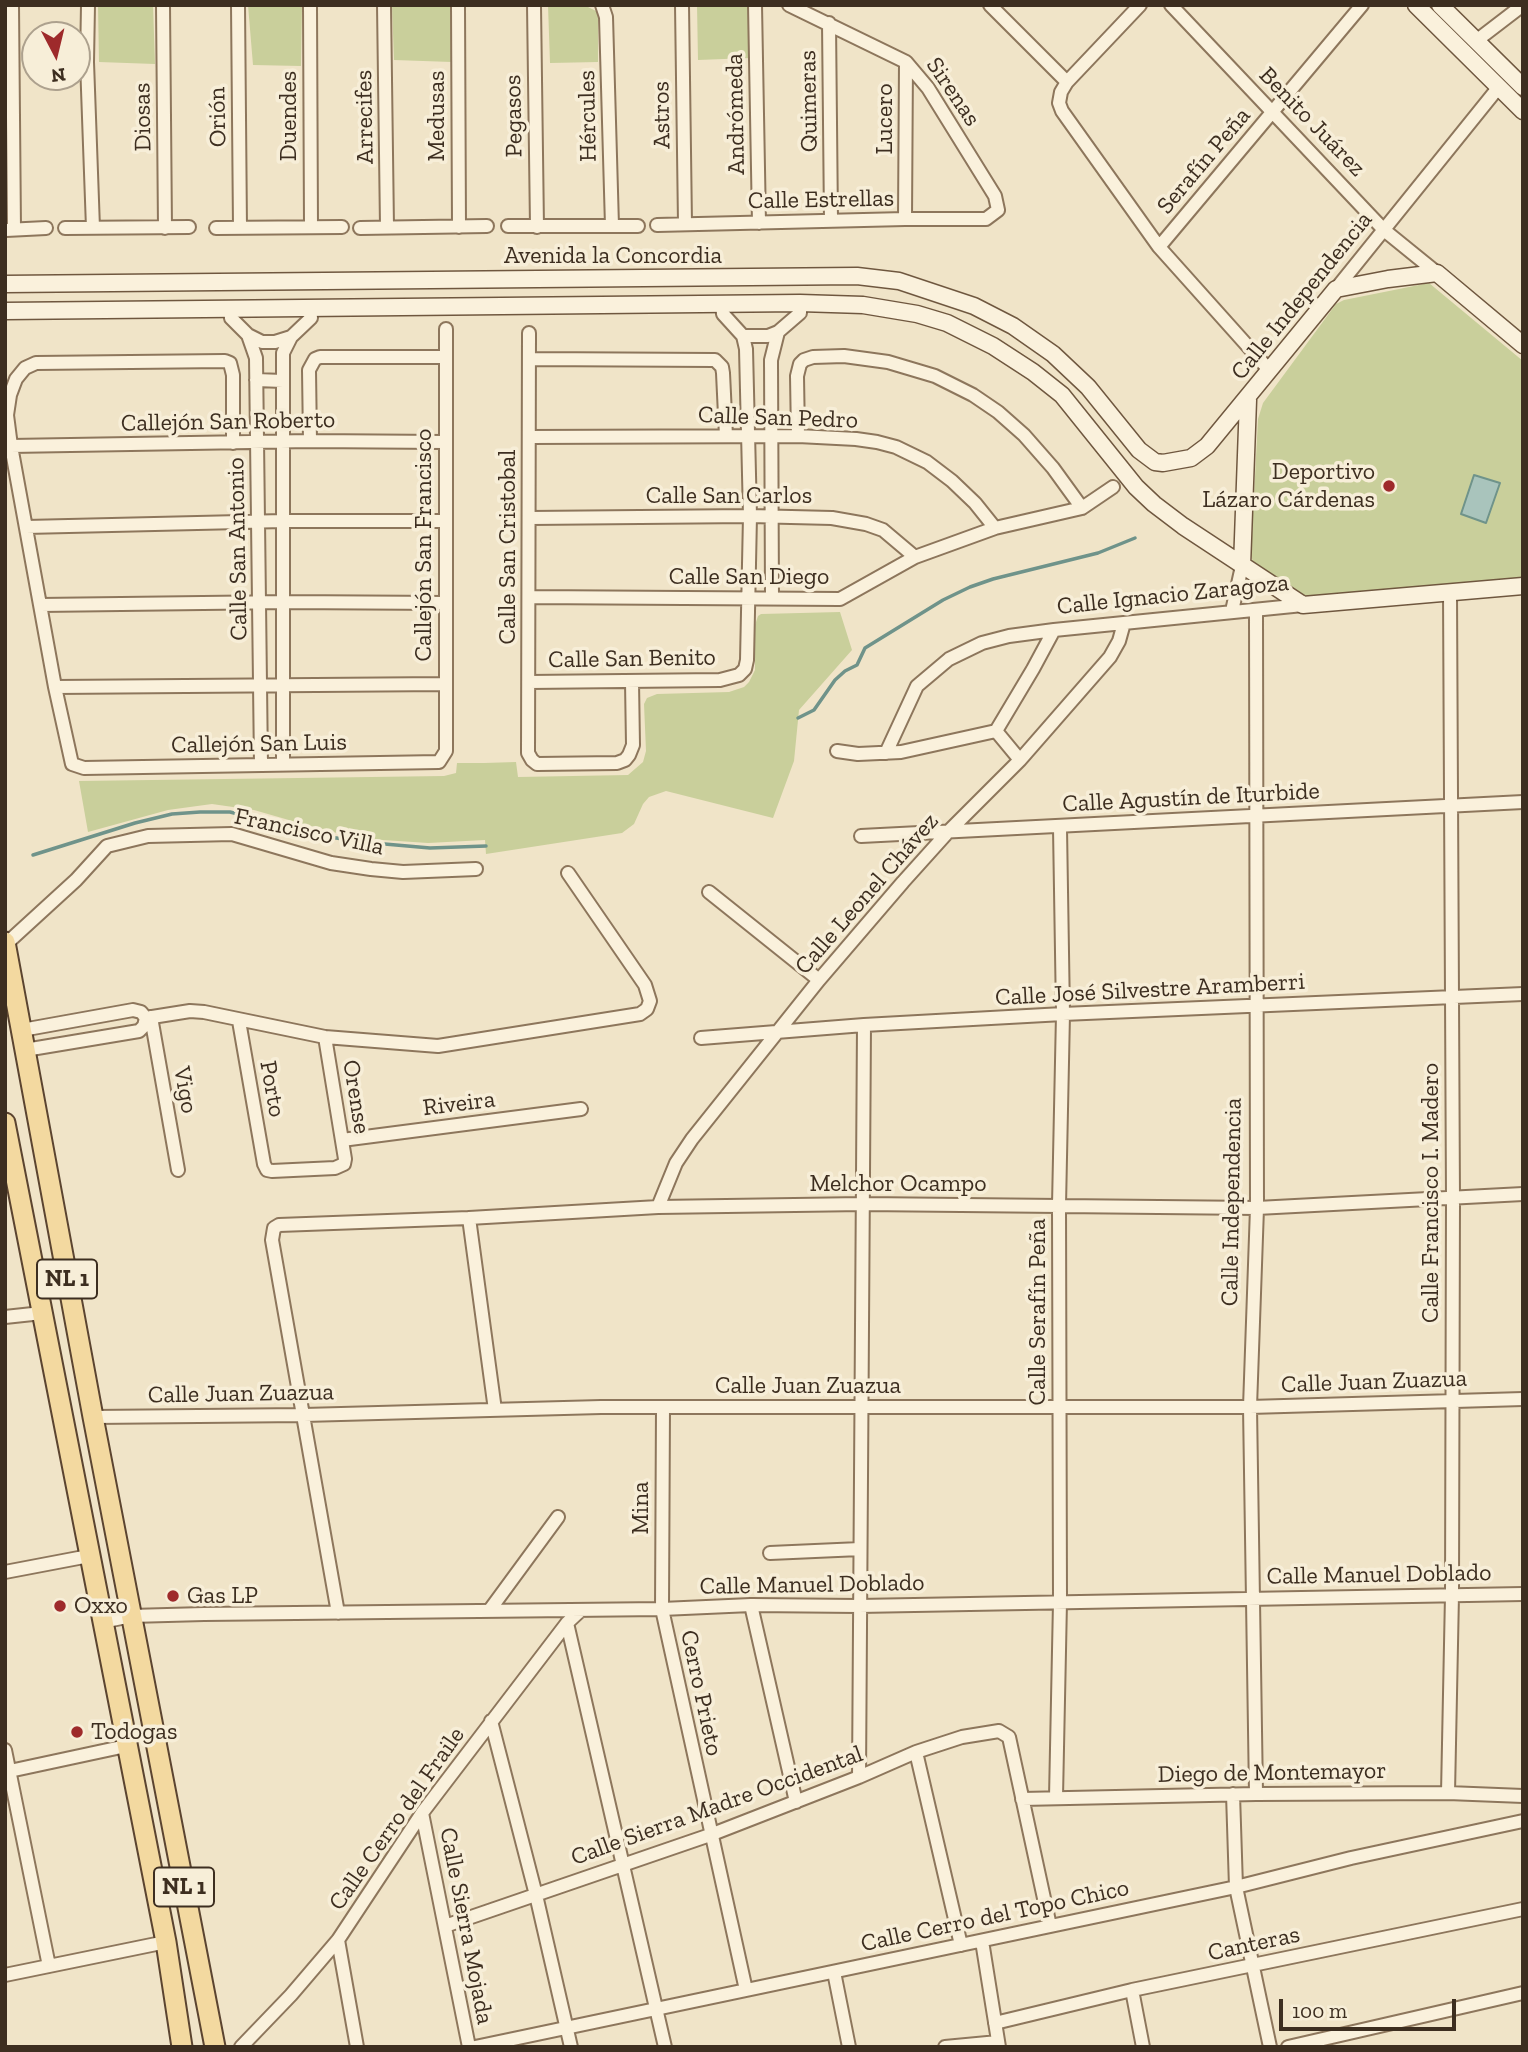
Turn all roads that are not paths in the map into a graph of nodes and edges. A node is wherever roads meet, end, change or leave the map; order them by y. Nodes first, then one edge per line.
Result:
1 (12, 5) edge
2 (88, 5) edge
3 (163, 5) edge
4 (238, 5) edge
5 (310, 5) edge
6 (384, 5) edge
7 (458, 5) edge
8 (534, 5) edge
9 (603, 5) edge
10 (682, 5) edge
11 (755, 5) edge
12 (789, 5) edge
13 (990, 5) edge
14 (1140, 5) edge
15 (1171, 5) edge
16 (1362, 5) edge
17 (1416, 5) edge
18 (1440, 5) edge
19 (1523, 5) edge
20 (829, 23) junction
21 (1476, 41) junction
22 (906, 62) junction
23 (1067, 82) junction
24 (1523, 87) edge
25 (1498, 88) junction
26 (1523, 111) edge
27 (1271, 113) junction
28 (905, 219) junction
29 (986, 219) joint
30 (831, 221) junction
31 (759, 223) junction
32 (657, 225) dead end
33 (685, 225) junction
34 (487, 226) dead end
35 (508, 226) dead end
36 (612, 226) junction
37 (638, 226) dead end
38 (189, 227) dead end
39 (342, 227) dead end
40 (387, 227) junction
41 (459, 227) junction
42 (537, 227) junction
43 (46, 228) dead end
44 (65, 228) dead end
45 (93, 228) junction
46 (165, 228) junction
47 (216, 228) dead end
48 (240, 228) junction
49 (311, 228) junction
50 (360, 228) dead end
51 (10, 230) edge
52 (1384, 230) junction
53 (1159, 247) junction
54 (1437, 273) junction
55 (799, 277) junction
56 (722, 278) junction
57 (310, 281) junction
58 (230, 282) junction
59 (36, 283) junction
60 (5, 284) edge
61 (1336, 289) junction
62 (800, 303) junction
63 (722, 304) junction
64 (310, 307) junction
65 (230, 309) junction
66 (5, 311) edge
67 (37, 311) junction
68 (446, 329) dead end
69 (778, 332) junction
70 (529, 333) dead end
71 (248, 335) junction
72 (743, 336) junction
73 (291, 337) junction
74 (1520, 338) edge
75 (445, 357) junction
76 (529, 359) junction
77 (1270, 371) junction
78 (772, 377) junction
79 (747, 378) junction
80 (256, 380) junction
81 (283, 381) junction
82 (8, 394) edge
83 (1248, 400) junction
84 (772, 407) junction
85 (748, 408) junction
86 (726, 436) junction
87 (749, 436) junction
88 (772, 436) junction
89 (798, 436) junction
90 (529, 437) junction
91 (310, 441) junction
92 (258, 442) junction
93 (282, 442) junction
94 (445, 442) junction
95 (233, 443) junction
96 (11, 446) junction
97 (1155, 462) junction
98 (1113, 487) dead end
99 (1136, 487) junction
100 (1082, 508) junction
101 (750, 516) junction
102 (773, 516) junction
103 (530, 518) junction
104 (283, 521) junction
105 (446, 521) junction
106 (259, 522) junction
107 (26, 527) junction
108 (995, 528) junction
109 (915, 557) junction
110 (1242, 566) junction
111 (1523, 586) edge
112 (1450, 593) junction
113 (529, 597) junction
114 (748, 598) junction
115 (772, 598) junction
116 (284, 601) junction
117 (260, 602) junction
118 (446, 603) junction
119 (1303, 604) junction
120 (40, 605) junction
121 (1232, 611) junction
122 (1256, 611) junction
123 (1124, 623) junction
124 (1054, 630) junction
125 (529, 682) junction
126 (632, 682) junction
127 (446, 684) junction
128 (260, 685) junction
129 (283, 685) junction
130 (55, 687) junction
131 (996, 731) junction
132 (837, 751) dead end
133 (886, 753) junction
134 (442, 760) joint
135 (1020, 760) junction
136 (283, 764) junction
137 (261, 765) junction
138 (1523, 802) edge
139 (1451, 805) junction
140 (1256, 815) junction
141 (1060, 828) junction
142 (948, 832) junction
143 (861, 836) dead end
144 (476, 869) dead end
145 (568, 873) dead end
146 (709, 892) dead end
147 (5, 943) edge
148 (819, 980) junction
149 (1523, 994) edge
150 (1451, 998) junction
151 (1256, 1005) junction
152 (1063, 1014) junction
153 (107, 1015) junction
154 (148, 1018) junction
155 (239, 1021) junction
156 (864, 1025) junction
157 (22, 1030) junction
158 (780, 1031) junction
159 (110, 1035) junction
160 (326, 1037) junction
161 (701, 1038) dead end
162 (25, 1050) junction
163 (581, 1109) dead end
164 (5, 1123) edge
165 (342, 1140) junction
166 (344, 1164) joint
167 (178, 1170) dead end
168 (1523, 1194) edge
169 (1453, 1198) junction
170 (863, 1204) junction
171 (1059, 1205) junction
172 (659, 1207) junction
173 (1257, 1208) junction
174 (469, 1218) junction
175 (42, 1313) junction
176 (5, 1317) edge
177 (1523, 1399) edge
178 (1452, 1401) junction
179 (860, 1406) junction
180 (663, 1407) junction
181 (1251, 1407) junction
182 (1059, 1408) junction
183 (495, 1410) junction
184 (304, 1415) junction
185 (93, 1417) junction
186 (558, 1517) dead end
187 (860, 1549) junction
188 (770, 1553) dead end
189 (89, 1556) junction
190 (5, 1572) edge
191 (1523, 1594) edge
192 (1452, 1595) junction
193 (1252, 1598) junction
194 (1060, 1602) junction
195 (751, 1605) junction
196 (859, 1606) junction
197 (662, 1609) junction
198 (581, 1610) junction
199 (489, 1611) junction
200 (338, 1613) junction
201 (131, 1616) junction
202 (102, 1622) junction
203 (567, 1623) junction
204 (491, 1721) junction
205 (126, 1746) junction
206 (5, 1750) edge
207 (916, 1752) junction
208 (7, 1771) edge
209 (859, 1777) junction
210 (1448, 1793) junction
211 (1233, 1794) junction
212 (1256, 1794) junction
213 (1523, 1796) edge
214 (1056, 1797) junction
215 (1021, 1799) junction
216 (796, 1802) junction
217 (422, 1813) junction
218 (1523, 1821) edge
219 (710, 1835) junction
220 (622, 1865) junction
221 (1236, 1887) junction
222 (536, 1895) junction
223 (1523, 1909) edge
224 (445, 1926) junction
225 (1050, 1926) junction
226 (338, 1940) junction
227 (982, 1941) junction
228 (166, 1942) junction
229 (961, 1945) junction
230 (49, 1966) junction
231 (1253, 1966) junction
232 (834, 1972) junction
233 (5, 1975) edge
234 (746, 1990) junction
235 (1132, 1990) junction
236 (1523, 1993) edge
237 (657, 2009) junction
238 (995, 2023) junction
239 (566, 2027) junction
240 (999, 2044) edge
241 (182, 2047) edge
242 (215, 2047) edge
243 (241, 2047) edge
244 (357, 2047) edge
245 (469, 2047) edge
246 (475, 2047) edge
247 (571, 2047) edge
248 (665, 2047) edge
249 (849, 2047) edge
250 (945, 2047) edge
251 (1143, 2047) edge
252 (1270, 2047) edge
253 (1288, 2047) edge

1 - 51 street
2 - 45 street
3 - 46 street, Diosas
4 - 48 street, Orión
5 - 49 street, Duendes
6 - 40 street, Arrecifes
7 - 41 street, Medusas
8 - 42 street, Pegasos
9 - 36 street, Hércules
10 - 33 street, Astros
11 - 31 street, Andrómeda
12 - 20 street, Sirenas
13 - 23 street
14 - 23 street
15 - 27 street, Benito Juárez
16 - 27 street, Serafín Peña
17 - 25 main road
18 - 21 main road
19 - 21 street
20 - 22 street, Sirenas
20 - 30 street, Quimeras
21 - 24 main road
22 - 28 street, Lucero
22 - 29 street, Sirenas
23 - 53 street
25 - 26 main road
25 - 52 street, Calle Independencia
27 - 52 street, Benito Juárez
27 - 53 street, Serafín Peña
28 - 29 street, Calle Estrellas
28 - 30 street, Calle Estrellas
30 - 31 street, Calle Estrellas
31 - 33 street, Calle Estrellas
32 - 33 street, Calle Estrellas
34 - 41 street
35 - 42 street
36 - 37 street
36 - 42 street
38 - 46 street
39 - 49 street
40 - 41 street
40 - 50 street
43 - 51 street
44 - 45 street
45 - 46 street
47 - 48 street
48 - 49 street
52 - 54 street, Benito Juárez
52 - 61 street, Calle Independencia
53 - 77 street
54 - 61 main road
54 - 74 main road, Benito Juárez
55 - 56 main road, Avenida la Concordia
55 - 62 main road
55 - 97 main road, Avenida la Concordia
56 - 57 main road, Avenida la Concordia
56 - 63 main road
57 - 58 main road, Avenida la Concordia
57 - 64 main road
58 - 59 main road, Avenida la Concordia
58 - 65 main road
59 - 60 main road, Avenida la Concordia
59 - 67 main road
61 - 77 main road, Calle Independencia
62 - 63 main road, Avenida la Concordia
62 - 69 street
62 - 99 main road, Avenida la Concordia
63 - 64 main road, Avenida la Concordia
63 - 72 street
64 - 65 main road, Avenida la Concordia
64 - 73 street, Calle San Antonio
65 - 67 main road, Avenida la Concordia
65 - 71 street, Calle San Antonio
66 - 67 main road, Avenida la Concordia
68 - 75 street, Callejón San Francisco
69 - 72 street
69 - 78 street
70 - 76 street, Calle San Cristobal
71 - 73 street
71 - 80 street, Calle San Antonio
72 - 79 street, Calle San Benito
73 - 81 street, Calle San Antonio
75 - 91 street
75 - 94 street, Callejón San Francisco
76 - 86 street
76 - 90 street, Calle San Cristobal
77 - 83 main road, Calle Independencia
78 - 79 street
78 - 84 street
79 - 85 street, Calle San Benito
80 - 81 street
80 - 92 street, Calle San Antonio
81 - 93 street, Calle San Antonio
82 - 95 street
82 - 96 street
83 - 97 main road
83 - 110 main road, Calle Independencia
84 - 85 street
84 - 88 street
85 - 87 street, Calle San Benito
86 - 87 street, Calle San Pedro
86 - 90 street, Calle San Pedro
87 - 88 street, Calle San Pedro
87 - 101 street, Calle San Benito
88 - 89 street, Calle San Pedro
88 - 102 street
89 - 100 street
89 - 108 street, Calle San Pedro
90 - 103 street, Calle San Cristobal
91 - 93 street, Callejón San Roberto
91 - 94 street, Callejón San Roberto
92 - 93 street, Callejón San Roberto
92 - 95 street, Callejón San Roberto
92 - 106 street, Calle San Antonio
93 - 104 street, Calle San Antonio
94 - 105 street, Callejón San Francisco
95 - 96 street, Callejón San Roberto
96 - 107 street
97 - 99 main road
98 - 100 street, Calle San Diego
99 - 110 main road, Avenida la Concordia
100 - 108 street, Calle San Diego
101 - 102 street, Calle San Carlos
101 - 103 street, Calle San Carlos
101 - 114 street, Calle San Benito
102 - 109 street, Calle San Carlos
102 - 115 street
103 - 113 street, Calle San Cristobal
104 - 105 street
104 - 106 street
104 - 116 street, Calle San Antonio
105 - 118 street, Callejón San Francisco
106 - 107 street
106 - 117 street, Calle San Antonio
107 - 120 street
108 - 109 street, Calle San Diego
109 - 115 street, Calle San Diego
110 - 119 main road, Avenida la Concordia
110 - 121 street, Calle Independencia
111 - 112 main road, Calle Ignacio Zaragoza
112 - 119 main road, Calle Ignacio Zaragoza
112 - 139 street, Calle Francisco I. Madero
113 - 114 street, Calle San Diego
113 - 125 street, Calle San Cristobal
114 - 115 street, Calle San Diego
114 - 126 street, Calle San Benito
116 - 117 street
116 - 118 street
116 - 129 street, Calle San Antonio
117 - 120 street
117 - 128 street, Calle San Antonio
118 - 127 street, Callejón San Francisco
119 - 122 street, Calle Ignacio Zaragoza
120 - 130 street
121 - 122 street, Calle Ignacio Zaragoza
121 - 123 street, Calle Ignacio Zaragoza
122 - 140 street, Calle Independencia
123 - 124 street, Calle Ignacio Zaragoza
123 - 135 street, Calle Leonel Chávez
124 - 131 street
124 - 133 street, Calle Ignacio Zaragoza
125 - 126 street, Calle San Benito
125 - 126 street, Calle San Cristobal
127 - 129 street
127 - 134 street, Callejón San Francisco
128 - 129 street
128 - 130 street
128 - 137 street, Calle San Antonio
129 - 136 street, Calle San Antonio
130 - 137 street, Callejón San Luis
131 - 133 street
131 - 135 street
132 - 133 street
134 - 136 street, Callejón San Luis
135 - 142 street, Calle Leonel Chávez
136 - 137 street, Callejón San Luis
138 - 139 street, Calle Agustín de Iturbide
139 - 140 street, Calle Agustín de Iturbide
139 - 150 street, Calle Francisco I. Madero
140 - 141 street, Calle Agustín de Iturbide
140 - 151 street, Calle Independencia
141 - 142 street, Calle Agustín de Iturbide
141 - 152 street, Calle Serafín Peña
142 - 143 street, Calle Agustín de Iturbide
142 - 148 street, Calle Leonel Chávez
144 - 147 street, Francisco Villa
145 - 160 street
146 - 148 street
147 - 157 main road, NL 1
148 - 158 street, Calle Leonel Chávez
149 - 150 street, Calle José Silvestre Aramberri
150 - 151 street, Calle José Silvestre Aramberri
150 - 169 street, Calle Francisco I. Madero
151 - 152 street, Calle José Silvestre Aramberri
151 - 173 street, Calle Independencia
152 - 156 street, Calle José Silvestre Aramberri
152 - 171 street, Calle Serafín Peña
153 - 154 street
153 - 157 street
153 - 159 street
154 - 155 street
154 - 159 street
154 - 167 street, Vigo
155 - 160 street
155 - 166 street, Porto
156 - 158 street, Calle José Silvestre Aramberri
156 - 170 street
157 - 162 main road, NL 1
158 - 161 street, Calle José Silvestre Aramberri
158 - 172 street, Calle Leonel Chávez
159 - 162 street
160 - 165 street, Orense
162 - 185 main road, NL 1
163 - 165 street, Riveira
164 - 175 main road, NL 1
165 - 166 street, Orense
168 - 169 street, Melchor Ocampo
169 - 173 street, Melchor Ocampo
169 - 178 street, Calle Francisco I. Madero
170 - 171 street, Melchor Ocampo
170 - 172 street, Melchor Ocampo
170 - 179 street
171 - 173 street, Melchor Ocampo
171 - 182 street, Calle Serafín Peña
172 - 174 street, Melchor Ocampo
173 - 181 street, Calle Independencia
174 - 183 street
174 - 184 street, Melchor Ocampo
175 - 176 street
175 - 189 main road, NL 1
177 - 178 street, Calle Juan Zuazua
178 - 181 street, Calle Juan Zuazua
178 - 192 street, Calle Francisco I. Madero
179 - 180 street, Calle Juan Zuazua
179 - 182 street, Calle Juan Zuazua
179 - 187 street
180 - 183 street, Calle Juan Zuazua
180 - 197 street, Mina
181 - 182 street, Calle Juan Zuazua
181 - 193 street, Calle Independencia
182 - 194 street, Calle Serafín Peña
183 - 184 street, Calle Juan Zuazua
184 - 185 street, Calle Juan Zuazua
184 - 200 street
185 - 201 main road, NL 1
186 - 199 street
187 - 188 street
187 - 196 street
189 - 190 street
189 - 202 main road, NL 1
191 - 192 street, Calle Manuel Doblado
192 - 193 street, Calle Manuel Doblado
192 - 210 street, Calle Francisco I. Madero
193 - 194 street, Calle Manuel Doblado
193 - 212 street, Calle Independencia
194 - 196 street, Calle Manuel Doblado
194 - 214 street, Calle Serafín Peña
195 - 196 street, Calle Manuel Doblado
195 - 197 street, Calle Manuel Doblado
195 - 216 street
196 - 209 street
197 - 198 street, Calle Manuel Doblado
197 - 219 street, Cerro Prieto
198 - 199 street, Calle Manuel Doblado
198 - 203 street, Calle Cerro del Fraile
199 - 200 street, Calle Manuel Doblado
200 - 201 street, Calle Manuel Doblado
201 - 202 street, Calle Manuel Doblado
201 - 242 main road, NL 1
202 - 205 main road, NL 1
203 - 204 street, Calle Cerro del Fraile
203 - 220 street
204 - 217 street, Calle Cerro del Fraile
204 - 222 street
205 - 208 street
205 - 228 main road, NL 1
206 - 208 street
207 - 209 street, Calle Sierra Madre Occidental
207 - 215 street, Calle Sierra Madre Occidental
207 - 229 street
208 - 230 street
209 - 216 street, Calle Sierra Madre Occidental
210 - 212 street, Diego de Montemayor
210 - 213 street, Diego de Montemayor
211 - 212 street, Diego de Montemayor
211 - 214 street, Diego de Montemayor
211 - 221 street
214 - 215 street, Diego de Montemayor
215 - 225 street
216 - 219 street, Calle Sierra Madre Occidental
217 - 224 street, Calle Sierra Mojada
217 - 226 street, Calle Cerro del Fraile
218 - 221 street, Calle Cerro del Topo Chico
219 - 220 street, Calle Sierra Madre Occidental
219 - 234 street, Cerro Prieto
220 - 222 street, Calle Sierra Madre Occidental
220 - 237 street
221 - 225 street, Calle Cerro del Topo Chico
221 - 231 street
222 - 224 street, Calle Sierra Madre Occidental
222 - 239 street
223 - 231 street, Canteras
224 - 245 street, Calle Sierra Mojada
225 - 227 street, Calle Cerro del Topo Chico
226 - 243 street, Calle Cerro del Fraile
226 - 244 street
227 - 229 street, Calle Cerro del Topo Chico
227 - 238 street
228 - 230 street
228 - 241 main road, NL 1
229 - 232 street, Calle Cerro del Topo Chico
230 - 233 street
231 - 235 street, Canteras
231 - 252 street
232 - 234 street, Calle Cerro del Topo Chico
232 - 249 street
234 - 237 street, Calle Cerro del Topo Chico
235 - 238 street, Canteras
235 - 251 street
236 - 253 street
237 - 239 street, Calle Cerro del Topo Chico
237 - 248 street
238 - 240 street
239 - 246 street, Calle Cerro del Topo Chico
239 - 247 street
240 - 250 street

